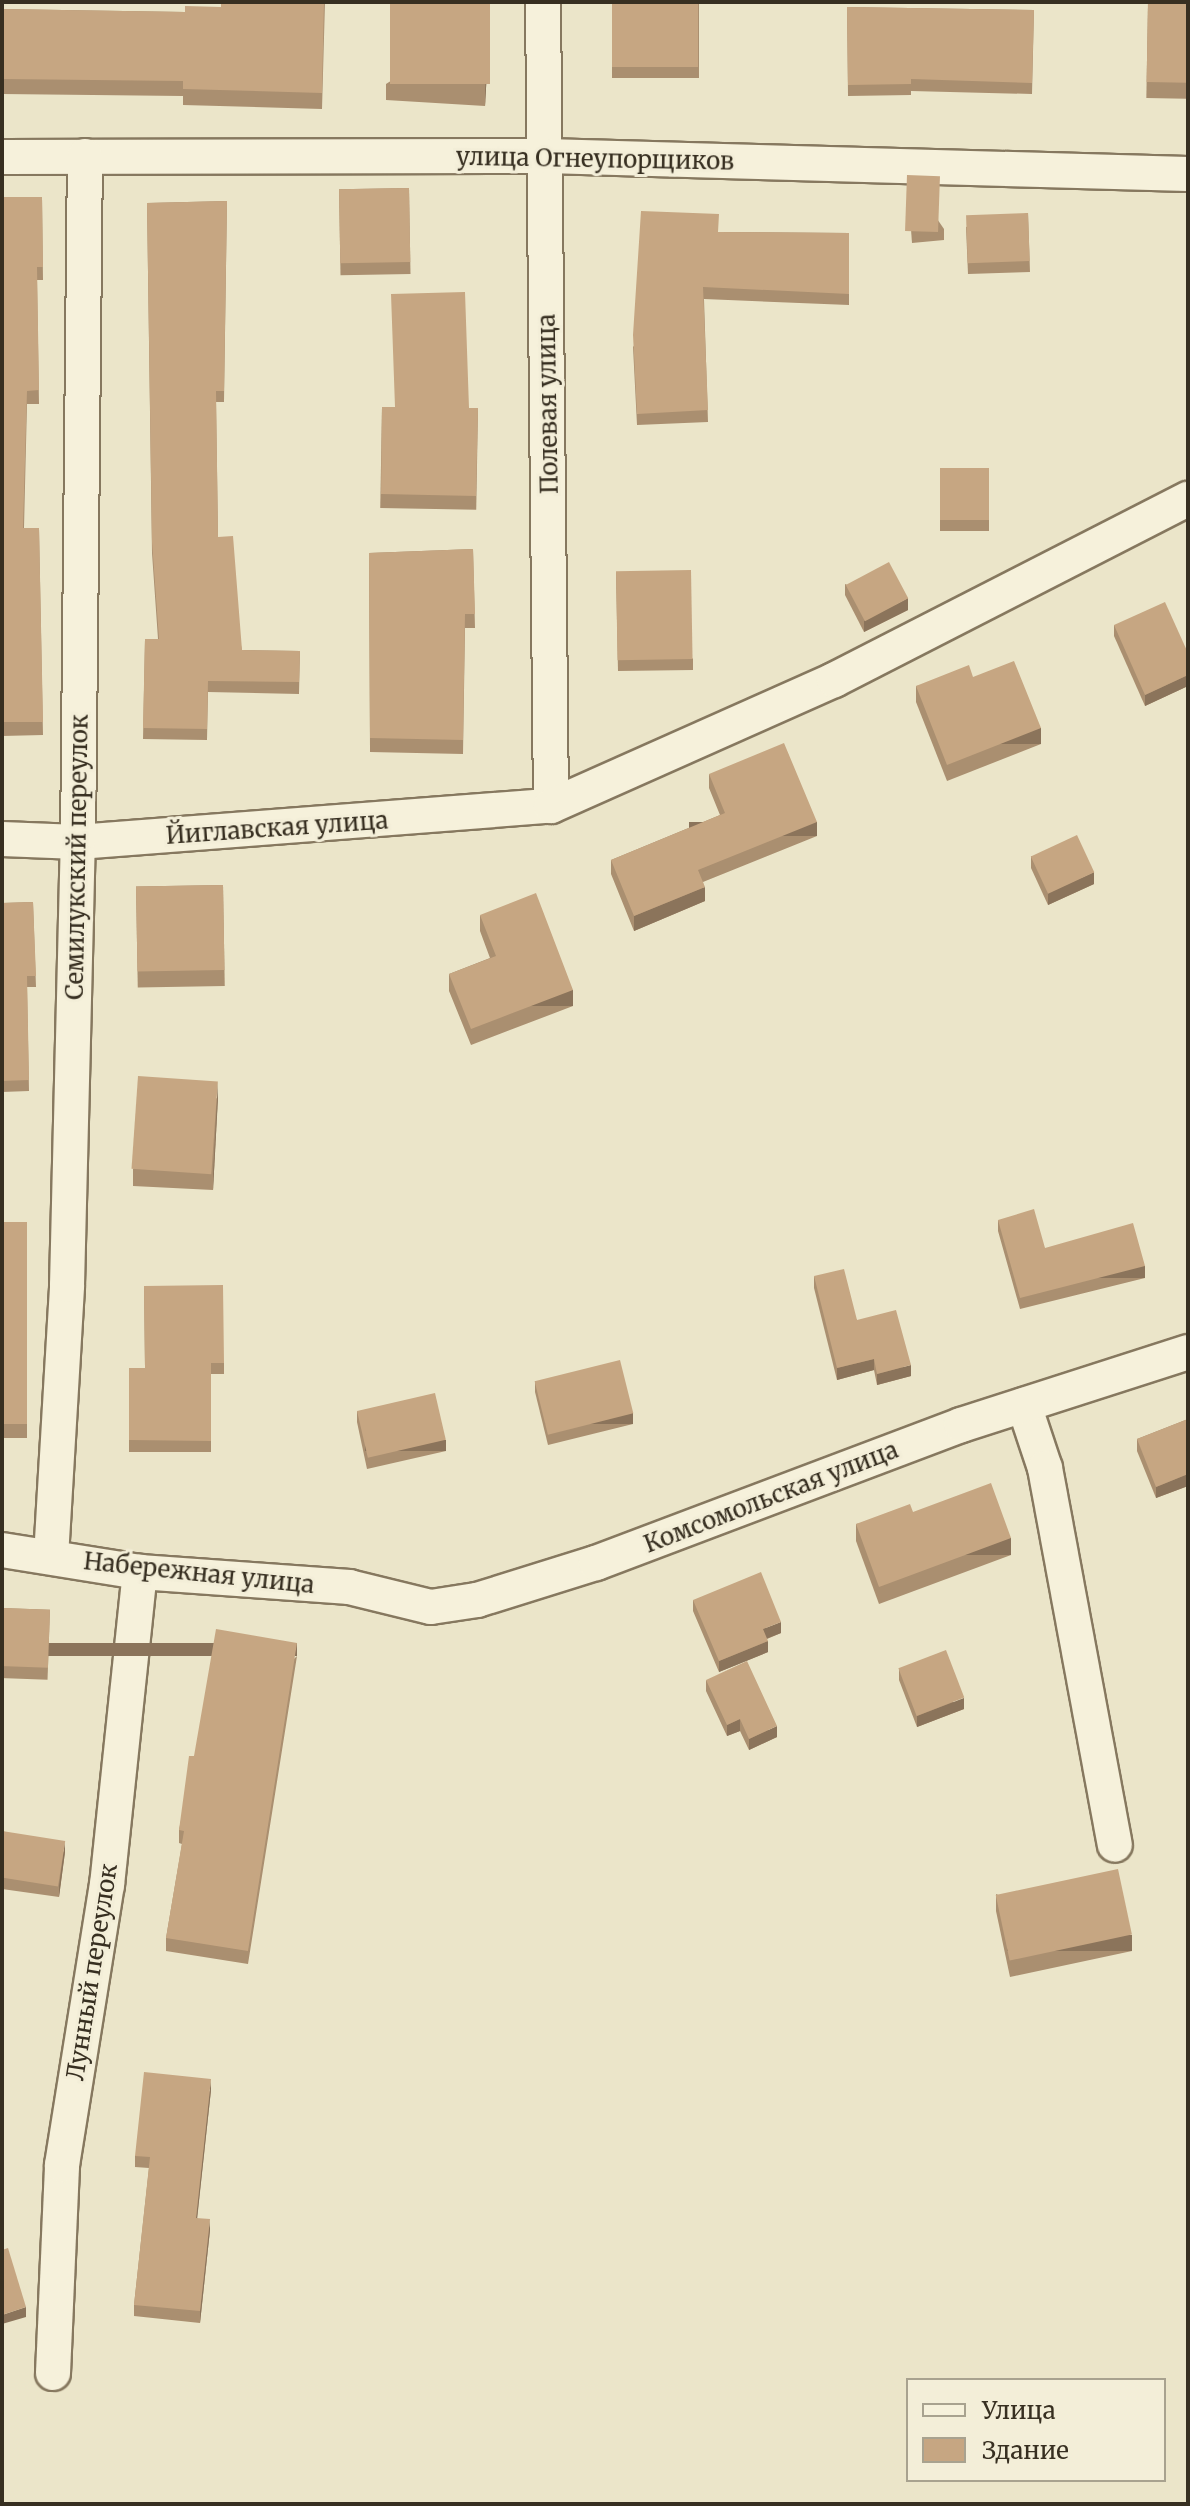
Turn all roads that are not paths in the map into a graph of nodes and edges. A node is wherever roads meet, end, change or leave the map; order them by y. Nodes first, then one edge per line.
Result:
1 (543, 2) edge
2 (85, 156) junction
3 (546, 156) junction
4 (2, 157) edge
5 (1188, 174) edge
6 (1188, 499) edge
7 (551, 806) junction
8 (2, 839) edge
9 (78, 842) junction
10 (1188, 1352) edge
11 (1024, 1405) junction
12 (2, 1550) edge
13 (51, 1557) junction
14 (140, 1572) junction
15 (349, 1587) joint
16 (1115, 1845) dead end
17 (53, 2373) dead end

1 - 3 street, Полевая улица
2 - 3 street, улица Огнеупорщиков
2 - 4 street, улица Огнеупорщиков
2 - 9 street, Семилукский переулок
3 - 5 street, улица Огнеупорщиков
3 - 7 street, Полевая улица
6 - 7 street, Йиглавская улица
7 - 9 street, Йиглавская улица
8 - 9 street, Йиглавская улица
9 - 13 street, Семилукский переулок
10 - 11 street, Комсомольская улица
11 - 15 street, Комсомольская улица
11 - 16 street
12 - 13 street, Набережная улица
13 - 14 street, Набережная улица
14 - 15 street, Набережная улица
14 - 17 street, Лунный переулок

